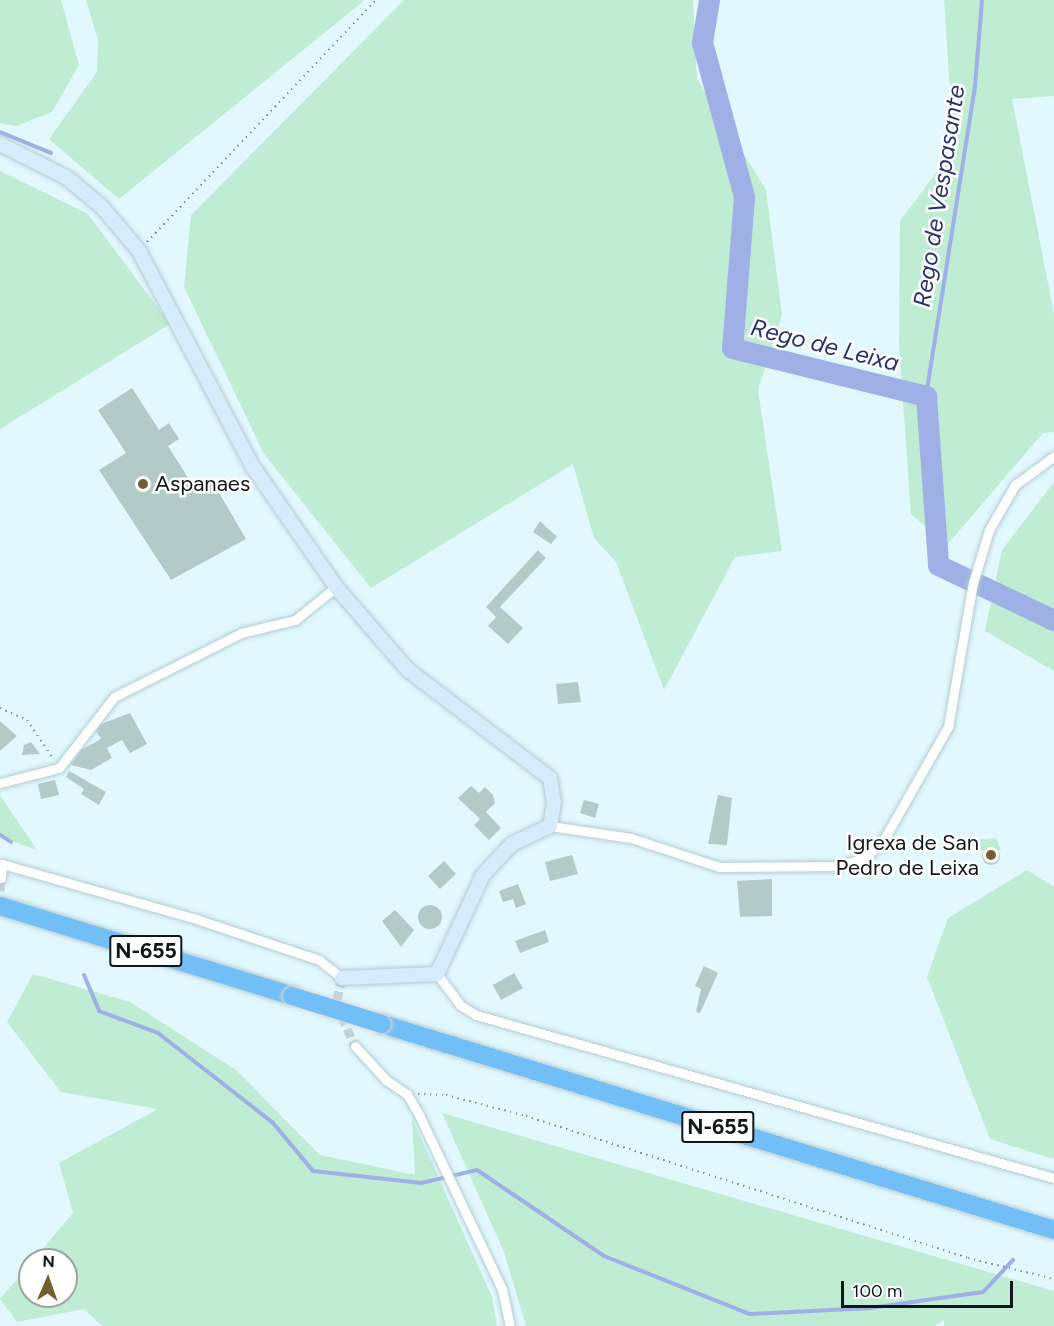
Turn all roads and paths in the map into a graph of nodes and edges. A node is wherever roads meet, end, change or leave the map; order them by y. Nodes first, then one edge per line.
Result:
1 (376, 0) edge
2 (0, 144) edge
3 (139, 251) junction
4 (1054, 456) edge
5 (336, 587) junction
6 (0, 708) edge
7 (59, 768) junction
8 (0, 783) edge
9 (550, 826) junction
10 (1, 863) edge
11 (1, 878) edge
12 (0, 906) edge
13 (438, 974) junction
14 (342, 978) joint
15 (355, 1046) tunnel mouth
16 (407, 1094) junction
17 (1054, 1178) edge
18 (1054, 1230) edge
19 (1054, 1278) edge
20 (510, 1326) edge

1 - 3 path
2 - 3 street
3 - 5 street
4 - 9 street
5 - 7 street
5 - 9 street
6 - 7 path
7 - 8 street
9 - 13 street
10 - 11 street
10 - 14 street
12 - 18 highway, N-655, bridge
13 - 14 street
13 - 17 street
15 - 16 street
16 - 19 path
16 - 20 street

